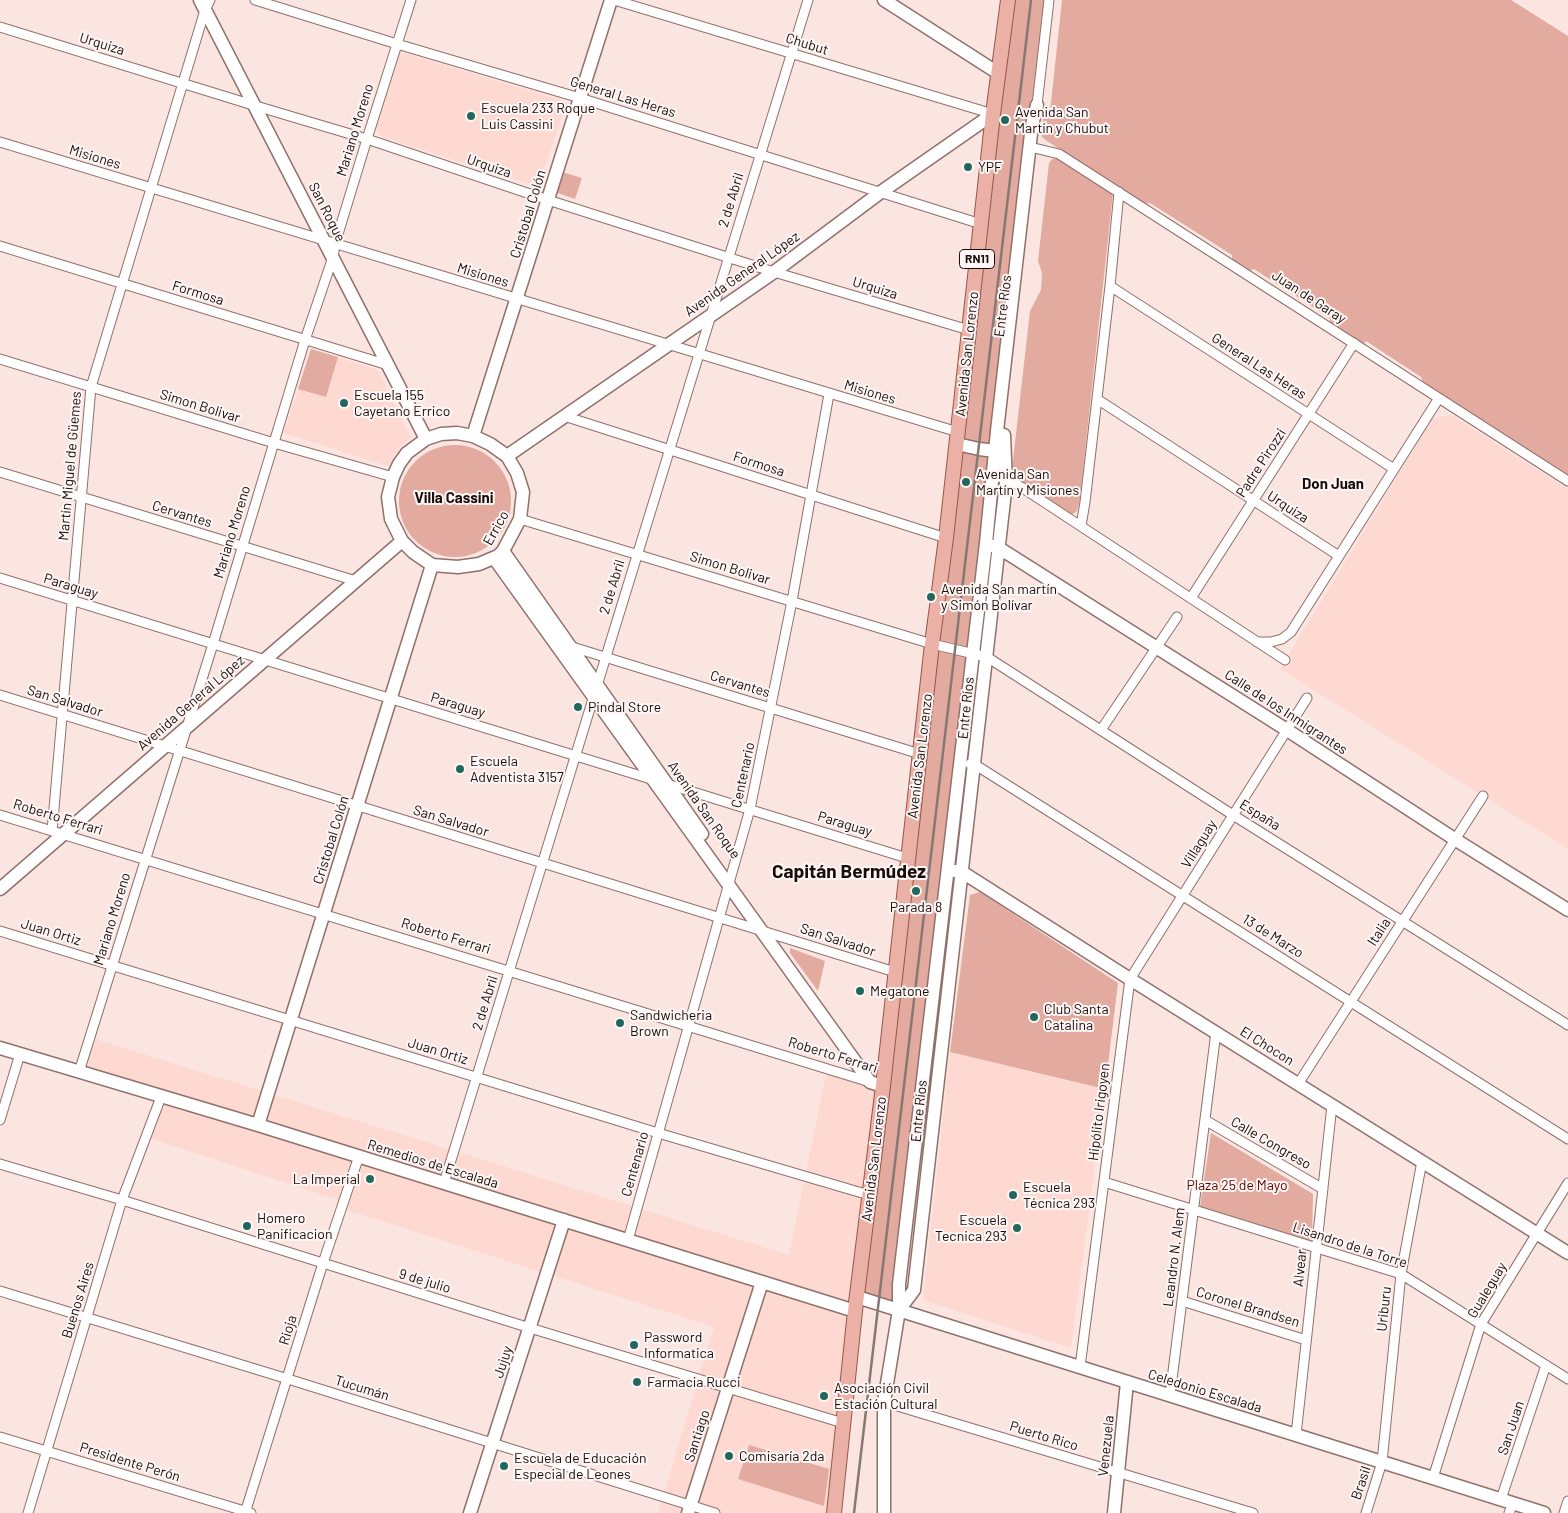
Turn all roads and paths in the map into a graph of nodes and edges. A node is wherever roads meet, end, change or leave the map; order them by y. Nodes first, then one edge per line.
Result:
1 (255, 0) edge
2 (411, 0) edge
3 (613, 0) edge
4 (808, 0) edge
5 (884, 0) edge
6 (1008, 0) edge
7 (1049, 0) edge
8 (205, 4) edge
9 (0, 27) edge
10 (397, 44) junction
11 (791, 54) junction
12 (998, 73) junction
13 (183, 83) junction
14 (580, 98) junction
15 (1037, 105) joint
16 (256, 106) junction
17 (993, 114) junction
18 (367, 138) junction
19 (0, 142) edge
20 (1033, 148) junction
21 (760, 154) junction
22 (151, 188) junction
23 (881, 192) junction
24 (1119, 192) junction
25 (548, 200) junction
26 (981, 224) junction
27 (0, 246) edge
28 (331, 247) junction
29 (728, 257) junction
30 (774, 272) junction
31 (122, 284) junction
32 (1110, 286) junction
33 (517, 300) junction
34 (711, 315) junction
35 (969, 330) junction
36 (305, 340) junction
37 (1354, 343) junction
38 (668, 345) junction
39 (698, 354) junction
40 (0, 359) edge
41 (388, 365) junction
42 (90, 387) junction
43 (829, 394) junction
44 (1439, 398) junction
45 (1097, 399) junction
46 (1308, 414) junction
47 (564, 416) junction
48 (473, 436) junction
49 (957, 438) junction
50 (426, 439) junction
51 (274, 443) junction
52 (669, 450) junction
53 (1000, 451) junction
54 (507, 456) junction
55 (1394, 469) junction
56 (0, 472) edge
57 (393, 476) junction
58 (1000, 477) junction
59 (1568, 481) edge
60 (812, 495) junction
61 (81, 498) junction
62 (1253, 500) junction
63 (520, 519) junction
64 (1081, 526) junction
65 (946, 538) junction
66 (402, 541) junction
67 (986, 543) junction
68 (242, 546) junction
69 (999, 548) junction
70 (637, 554) junction
71 (498, 555) junction
72 (1339, 556) junction
73 (432, 564) junction
74 (0, 578) edge
75 (356, 582) junction
76 (1191, 598) junction
77 (72, 601) junction
78 (792, 602) junction
79 (1177, 616) dead end
80 (553, 641) junction
81 (1257, 642) junction
82 (213, 644) junction
83 (932, 644) junction
84 (568, 645) junction
85 (1156, 648) junction
86 (973, 653) junction
87 (986, 656) junction
88 (606, 657) junction
89 (264, 660) junction
90 (1285, 660) dead end
91 (595, 691) junction
92 (0, 695) edge
93 (1307, 698) dead end
94 (391, 699) junction
95 (772, 708) junction
96 (62, 714) junction
97 (186, 728) junction
98 (1101, 730) junction
99 (1287, 730) junction
100 (164, 746) junction
101 (179, 751) junction
102 (920, 754) junction
103 (575, 755) junction
104 (960, 763) junction
105 (974, 764) junction
106 (652, 779) junction
107 (668, 784) junction
108 (1483, 796) dead end
109 (358, 806) junction
110 (750, 809) junction
111 (0, 815) edge
112 (1234, 815) junction
113 (58, 833) junction
114 (1456, 840) junction
115 (908, 858) junction
116 (145, 860) junction
117 (542, 864) junction
118 (948, 869) junction
119 (962, 872) junction
120 (729, 880) junction
121 (0, 889) edge
122 (1183, 896) junction
123 (1568, 910) edge
124 (324, 914) junction
125 (719, 919) junction
126 (1402, 921) junction
127 (0, 931) edge
128 (768, 933) junction
129 (112, 965) junction
130 (509, 971) junction
131 (895, 972) junction
132 (1130, 979) junction
133 (1351, 1001) junction
134 (290, 1020) junction
135 (1568, 1024) edge
136 (688, 1026) junction
137 (1216, 1032) junction
138 (928, 1038) junction
139 (942, 1040) junction
140 (0, 1048) edge
141 (20, 1054) junction
142 (79, 1072) junction
143 (477, 1077) junction
144 (876, 1084) junction
145 (1298, 1084) junction
146 (161, 1096) junction
147 (1332, 1105) junction
148 (0, 1120) edge
149 (1205, 1120) junction
150 (258, 1125) junction
151 (658, 1133) junction
152 (1568, 1139) edge
153 (914, 1151) junction
154 (930, 1153) junction
155 (359, 1156) junction
156 (1422, 1161) junction
157 (0, 1164) edge
158 (1104, 1182) junction
159 (444, 1183) junction
160 (1568, 1183) edge
161 (1323, 1189) junction
162 (869, 1195) junction
163 (122, 1200) junction
164 (1194, 1210) junction
165 (564, 1220) junction
166 (1537, 1234) junction
167 (628, 1240) junction
168 (1317, 1248) junction
169 (1568, 1253) edge
170 (323, 1263) junction
171 (1401, 1274) junction
172 (762, 1282) junction
173 (0, 1291) edge
174 (1182, 1302) junction
175 (856, 1304) junction
176 (899, 1310) junction
177 (86, 1318) junction
178 (1481, 1324) junction
179 (530, 1328) junction
180 (1306, 1340) junction
181 (1546, 1365) junction
182 (1080, 1367) junction
183 (288, 1379) junction
184 (1568, 1379) edge
185 (1128, 1382) junction
186 (728, 1388) junction
187 (1170, 1395) junction
188 (884, 1402) junction
189 (843, 1423) junction
190 (1296, 1435) junction
191 (0, 1437) edge
192 (492, 1443) junction
193 (45, 1452) junction
194 (1382, 1462) junction
195 (1119, 1473) junction
196 (1433, 1478) junction
197 (1568, 1501) edge
198 (1508, 1505) edge
199 (689, 1509) edge
200 (1226, 1509) edge
201 (248, 1512) edge
202 (28, 1513) edge
203 (470, 1513) edge
204 (715, 1513) edge
205 (834, 1513) edge
206 (884, 1513) edge
207 (1114, 1513) edge
208 (1253, 1513) edge
209 (1366, 1513) edge
210 (1544, 1513) edge
211 (1564, 1513) edge

1 - 10 street, General Las Heras
2 - 10 street, Mariano Moreno
3 - 11 street, Chubut
3 - 14 street, Cristobal Colón
4 - 11 street, 2 de Abril
5 - 12 street
6 - 12 main road, Avenida San Lorenzo / RN11
7 - 15 street, Entre Ríos
8 - 13 street, Martín Miguel de Güemes
8 - 16 street, San Roque
9 - 13 street, Urquiza
10 - 14 street, General Las Heras
10 - 18 street, Mariano Moreno
11 - 17 street, Chubut
11 - 21 street, 2 de Abril
12 - 17 main road, Avenida San Lorenzo / RN11
13 - 16 street, Urquiza
13 - 22 street, Martín Miguel de Güemes
14 - 21 street, General Las Heras
14 - 25 street, Cristobal Colón
15 - 20 street, Entre Ríos
16 - 18 street, Urquiza
16 - 28 street, San Roque
17 - 23 street, Avenida General López
17 - 26 main road, Avenida San Lorenzo / RN11
18 - 25 street, Urquiza
18 - 28 street, Mariano Moreno
19 - 22 street, Misiones
20 - 24 street, Juan de Garay
20 - 53 street, Entre Ríos
21 - 23 street, General Las Heras
21 - 29 street, 2 de Abril
22 - 28 street, Misiones
22 - 31 street, Martín Miguel de Güemes
23 - 26 street, General Las Heras
23 - 30 street, Avenida General López
24 - 32 street
24 - 37 street, Juan de Garay
25 - 29 street, Urquiza
25 - 33 street, Cristobal Colón
26 - 35 main road, Avenida San Lorenzo / RN11
27 - 31 street, Formosa
28 - 33 street, Misiones
28 - 36 street, Mariano Moreno
28 - 41 street, San Roque
29 - 30 street, Urquiza
29 - 34 street, 2 de Abril
30 - 34 street, Avenida General López
30 - 35 street, Urquiza
31 - 36 street, Formosa
31 - 42 street, Martín Miguel de Güemes
32 - 45 street
32 - 46 street, General Las Heras
33 - 38 street, Misiones
33 - 48 street, Cristobal Colón
34 - 38 street, Avenida General López
34 - 39 street, 2 de Abril
35 - 49 main road, Avenida San Lorenzo / RN11
36 - 41 street, Formosa
36 - 51 street, Mariano Moreno
37 - 44 street, Juan de Garay
37 - 46 street, Padre Pirozzi
38 - 39 street, Misiones
38 - 47 street, Avenida General López
39 - 43 street, Misiones
39 - 52 street, 2 de Abril
40 - 42 street, Simon Bolivar
41 - 50 street, San Roque
42 - 51 street, Simon Bolivar
42 - 61 street, Martín Miguel de Güemes
43 - 49 street, Misiones
43 - 60 street, Centenario
44 - 55 street
44 - 59 street, Juan de Garay
45 - 62 street, Urquiza
45 - 64 street
46 - 55 street, General Las Heras
46 - 62 street, Padre Pirozzi
47 - 52 street, Formosa
47 - 54 street, Avenida General López
48 - 50 street, Errico
48 - 54 street, Errico
49 - 53 street
49 - 65 main road, Avenida San Lorenzo / RN11
50 - 57 street, Errico
51 - 57 street, Simon Bolivar
51 - 68 street, Mariano Moreno
52 - 60 street, Formosa
52 - 70 street, 2 de Abril
53 - 58 street, Entre Ríos
54 - 63 street, Errico
55 - 72 street
56 - 61 street, Cervantes
57 - 66 street, Errico
58 - 64 street
58 - 67 street, Entre Ríos
58 - 69 street, Entre Ríos
60 - 65 street, Formosa
60 - 78 street, Centenario
61 - 68 street, Cervantes
61 - 77 street, Martín Miguel de Güemes
62 - 72 street, Urquiza
62 - 76 street, Padre Pirozzi
63 - 70 street, Simon Bolivar
63 - 71 street, Errico
64 - 76 street
65 - 83 main road, Avenida San Lorenzo / RN11
66 - 73 street, Errico
66 - 75 street, Avenida General López
67 - 69 street, Calle de los Inmigrantes
67 - 86 street, Entre Ríos
68 - 75 street, Cervantes
68 - 82 street, Mariano Moreno
69 - 85 street, Calle de los Inmigrantes
69 - 87 street, Entre Ríos
70 - 78 street, Simon Bolivar
70 - 88 street, 2 de Abril
71 - 73 street, Errico
71 - 80 street, Avenida San Roque
71 - 84 street, Avenida San Roque
72 - 81 street
73 - 94 street, Cristobal Colón
74 - 77 street, Paraguay
75 - 89 street, Avenida General López
76 - 81 street
77 - 82 street, Paraguay
77 - 96 street, Martín Miguel de Güemes
78 - 83 street, Simon Bolivar
78 - 95 street, Centenario
79 - 85 street
80 - 84 street, Cervantes
80 - 91 street, Avenida San Roque
81 - 90 street
82 - 89 street, Paraguay
82 - 97 street, Mariano Moreno
83 - 86 street, España
83 - 102 main road, Avenida San Lorenzo / RN11
84 - 88 street, Cervantes
84 - 91 street, Avenida San Roque
85 - 98 street
85 - 99 street, Calle de los Inmigrantes
86 - 87 street, España
86 - 104 street, Entre Ríos
87 - 98 street, España
87 - 105 street, Entre Ríos
88 - 91 street, 2 de Abril
88 - 95 street, Cervantes
89 - 94 street, Paraguay
89 - 97 street, Avenida General López
91 - 103 street, 2 de Abril
91 - 106 street, Avenida San Roque
91 - 107 street, Avenida San Roque
92 - 96 street, San Salvador
93 - 99 street, Villaguay
94 - 103 street, Paraguay
94 - 109 street, Cristobal Colón
95 - 102 street, Cervantes
95 - 110 street, Centenario
96 - 100 street, San Salvador
96 - 113 street, Martín Miguel de Güemes
97 - 100 street, Avenida General López
97 - 101 street, Mariano Moreno
98 - 112 street, España
99 - 112 street, Villaguay
99 - 114 street, Calle de los Inmigrantes
100 - 101 street, San Salvador
100 - 113 street, Avenida General López
101 - 109 street, San Salvador
101 - 116 street, Mariano Moreno
102 - 115 main road, Avenida San Lorenzo / RN11
103 - 106 street, Paraguay
103 - 117 street, 2 de Abril
104 - 105 street, 13 de Marzo
104 - 118 street, Entre Ríos
105 - 119 street, Entre Ríos
105 - 122 street, 13 de Marzo
106 - 107 street, Paraguay
106 - 120 street, Avenida San Roque
107 - 110 street, Paraguay
107 - 120 street, Avenida San Roque
108 - 114 street, Italia
109 - 117 street, San Salvador
109 - 124 street, Cristobal Colón
110 - 115 street, Paraguay
110 - 120 street, Centenario
111 - 113 street, Roberto Ferrari
112 - 122 street, Villaguay
112 - 126 street, España
113 - 116 street, Roberto Ferrari
113 - 121 street, Avenida General López
114 - 123 street, Calle de los Inmigrantes
114 - 126 street, Italia
115 - 131 main road, Avenida San Lorenzo / RN11
116 - 124 street, Roberto Ferrari
116 - 129 street, Mariano Moreno
117 - 125 street, San Salvador
117 - 130 street, 2 de Abril
118 - 119 street, El Chocon
118 - 138 street, Entre Ríos
119 - 132 street, El Chocon
119 - 139 street, Entre Ríos
120 - 125 street, Centenario
120 - 128 street, Avenida San Roque
122 - 132 street, Villaguay
122 - 133 street, 13 de Marzo
124 - 130 street, Roberto Ferrari
124 - 134 street, Cristobal Colón
125 - 128 street, San Salvador
125 - 136 street, Centenario
126 - 133 street, Italia
126 - 135 street, España
127 - 129 street, Juan Ortiz
128 - 131 street, San Salvador
128 - 144 street, Avenida San Roque
129 - 134 street, Juan Ortiz
129 - 142 street, Mariano Moreno
130 - 136 street, Roberto Ferrari
130 - 143 street, 2 de Abril
131 - 144 main road, Avenida San Lorenzo / RN11
132 - 137 street, El Chocon
132 - 158 street, Hipólito Irigoyen
133 - 145 street, Italia
133 - 152 street, 13 de Marzo
134 - 143 street, Juan Ortiz
134 - 150 street, Cristobal Colón
136 - 144 street, Roberto Ferrari
136 - 151 street, Centenario
137 - 145 street, El Chocon
137 - 149 street, Leandro N. Alem
138 - 139 street
138 - 153 street, Entre Ríos
139 - 154 street, Entre Ríos
140 - 141 street, Remedios de Escalada
141 - 142 street, Remedios de Escalada
141 - 148 street
142 - 146 street, Remedios de Escalada
143 - 151 street, Juan Ortiz
143 - 159 street, 2 de Abril
144 - 162 main road, Avenida San Lorenzo / RN11
145 - 147 street, El Chocon
146 - 150 street, Remedios de Escalada
146 - 163 street, Buenos Aires
147 - 156 street, El Chocon
147 - 161 street, Alvear
149 - 161 street, Calle Congreso
149 - 164 street, Leandro N. Alem
150 - 155 street, Remedios de Escalada
151 - 162 street, Juan Ortiz
151 - 167 street, Centenario
153 - 154 street
153 - 176 street, Entre Ríos
154 - 176 street, Entre Ríos
155 - 159 street, Remedios de Escalada
155 - 170 street, Rioja
156 - 166 street, El Chocon
156 - 171 street, Uriburu
157 - 163 street, 9 de julio
158 - 164 street, Lisandro de la Torre
158 - 182 street, Hipólito Irigoyen
159 - 165 street, Remedios de Escalada
160 - 166 street, Gualeguay
161 - 168 street, Alvear
162 - 175 main road, Avenida San Lorenzo / RN11
163 - 170 street, 9 de julio
163 - 177 street, Buenos Aires
164 - 168 street, Lisandro de la Torre
164 - 174 street, Leandro N. Alem
165 - 167 street, Remedios de Escalada
165 - 179 street, Jujuy
166 - 169 street, El Chocon
166 - 178 street, Gualeguay
167 - 172 street, Remedios de Escalada
168 - 171 street, Lisandro de la Torre
168 - 180 street, Alvear
170 - 179 street, 9 de julio
170 - 183 street, Rioja
171 - 178 street, Lisandro de la Torre
171 - 194 street, Uriburu
172 - 175 street, Remedios de Escalada
172 - 186 street, Santiago
173 - 177 street, Tucumán
174 - 180 street, Coronel Brandsen
174 - 187 street, Leandro N. Alem
175 - 176 street, Celedonio Escalada
175 - 189 main road, Avenida San Lorenzo / RN11
176 - 182 street, Celedonio Escalada
176 - 188 street, Entre Ríos
177 - 183 street, Tucumán
177 - 193 street, Buenos Aires
178 - 181 street, Lisandro de la Torre
178 - 196 street, Gualeguay
179 - 186 street, 9 de julio
179 - 192 street, Jujuy
180 - 190 street, Alvear
181 - 184 street, Lisandro de la Torre
181 - 198 street, San Juan
182 - 185 street, Celedonio Escalada
183 - 192 street, Tucumán
183 - 201 street, Rioja
185 - 187 street, Celedonio Escalada
185 - 195 street, Venezuela
186 - 189 street, 9 de julio
186 - 199 street, Santiago
187 - 190 street, Celedonio Escalada
188 - 195 street, Puerto Rico
188 - 206 street, Entre Ríos
189 - 205 main road, Avenida San Lorenzo / RN11
190 - 194 street, Celedonio Escalada
191 - 193 street, Presidente Perón
192 - 199 street, Tucumán
192 - 203 street, Jujuy
193 - 201 street, Presidente Perón
193 - 202 street, Buenos Aires
194 - 196 street, Celedonio Escalada
194 - 209 street, Brasil
195 - 200 street, Puerto Rico
195 - 207 street, Venezuela
196 - 198 street, Celedonio Escalada
197 - 211 street
198 - 210 street, Celedonio Escalada
199 - 204 street, Tucumán
200 - 208 street, Puerto Rico

